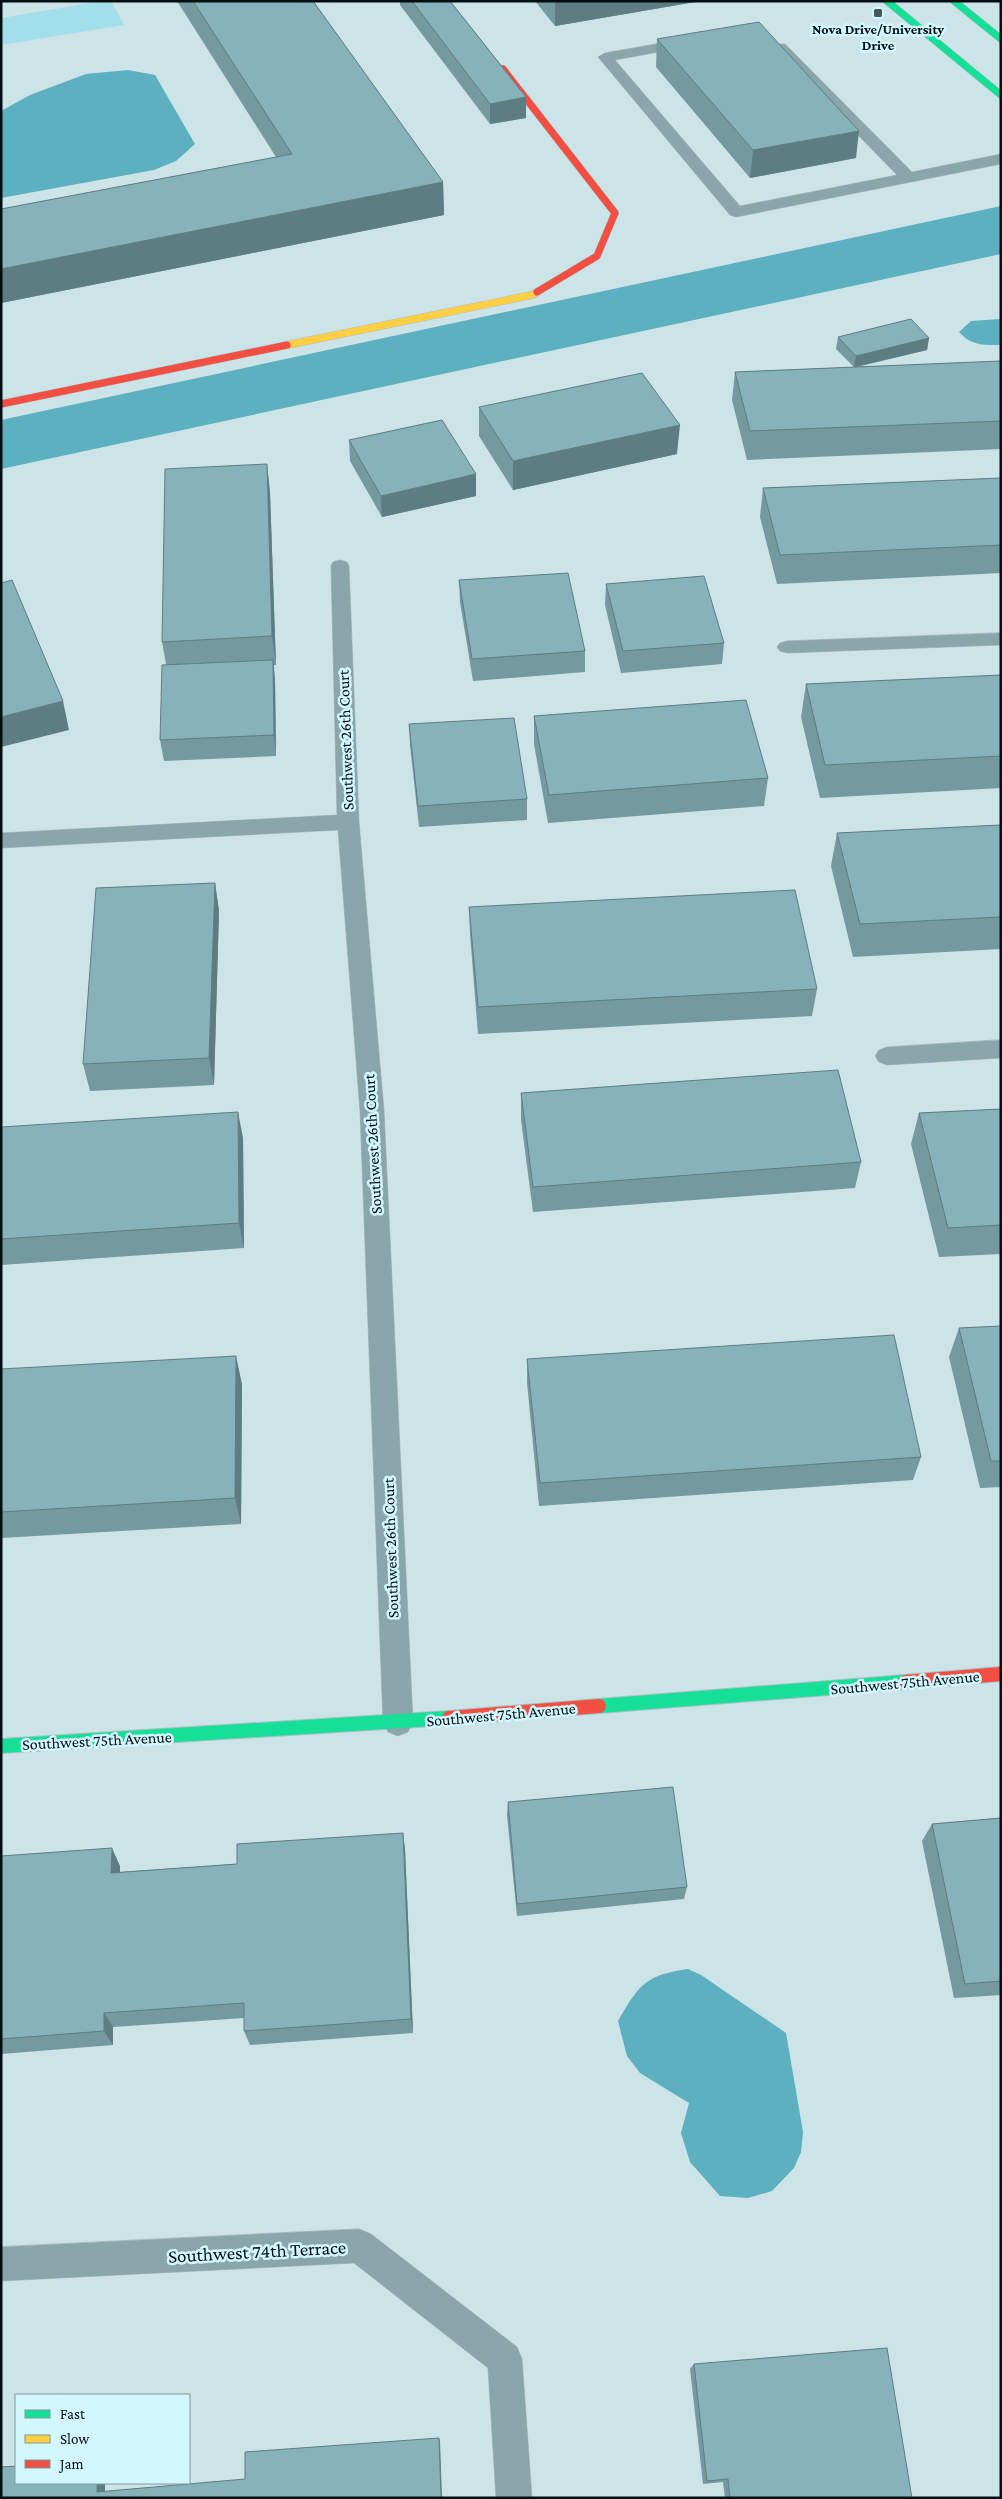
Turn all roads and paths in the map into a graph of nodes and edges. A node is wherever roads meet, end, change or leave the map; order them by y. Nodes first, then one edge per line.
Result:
1 (887, 1) edge
2 (954, 1) edge
3 (770, 37) edge
4 (708, 39) edge
5 (1001, 39) edge
6 (497, 62) edge
7 (1001, 95) edge
8 (1001, 159) edge
9 (909, 178) junction
10 (1, 404) edge
11 (340, 566) dead end
12 (1001, 639) edge
13 (787, 647) dead end
14 (348, 822) junction
15 (1, 841) edge
16 (1001, 1049) edge
17 (886, 1056) dead end
18 (1001, 1674) edge
19 (398, 1722) junction
20 (1, 1746) edge
21 (1, 2264) edge
22 (514, 2498) edge

1 - 7 street
2 - 5 street
3 - 9 lane
4 - 9 lane
6 - 10 street
8 - 9 lane
11 - 14 lane, Southwest 26th Court
12 - 13 lane
14 - 15 lane
14 - 19 lane, Southwest 26th Court
16 - 17 lane
18 - 19 street, Southwest 75th Avenue
19 - 20 street, Southwest 75th Avenue
21 - 22 lane, Southwest 74th Terrace

